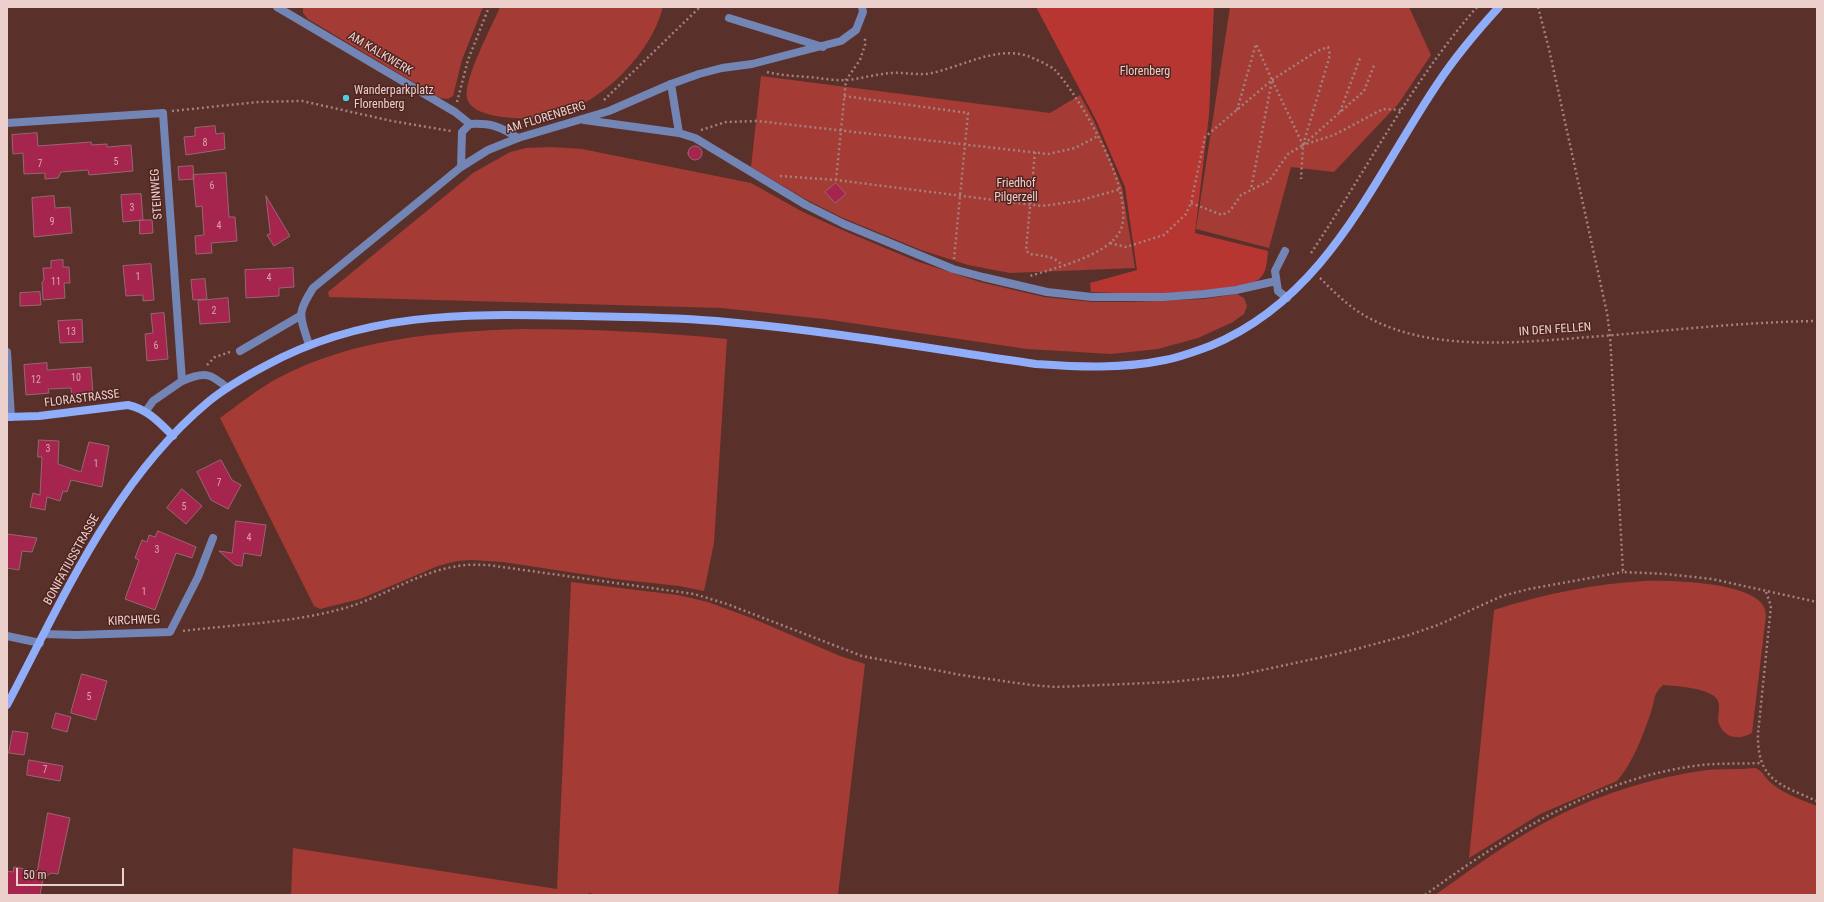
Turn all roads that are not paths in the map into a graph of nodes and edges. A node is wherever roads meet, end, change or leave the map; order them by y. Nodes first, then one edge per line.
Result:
1 (278, 7) edge
2 (862, 7) edge
3 (1499, 7) edge
4 (729, 18) dead end
5 (823, 47) junction
6 (671, 84) junction
7 (584, 120) junction
8 (7, 123) edge
9 (470, 124) junction
10 (678, 133) junction
11 (518, 138) junction
12 (461, 167) junction
13 (1284, 251) dead end
14 (1276, 281) junction
15 (1287, 298) junction
16 (300, 316) junction
17 (309, 344) junction
18 (240, 351) road end
19 (7, 352) edge
20 (182, 381) junction
21 (227, 388) junction
22 (146, 412) junction
23 (9, 417) edge
24 (173, 436) junction
25 (213, 538) dead end
26 (44, 634) junction
27 (7, 636) edge
28 (40, 643) junction
29 (7, 705) edge

1 - 9 street, AM KALKWERK
2 - 5 street, AM FLORENBERG
3 - 15 street, BONIFATIUSSTRASSE
4 - 5 street
5 - 6 street, AM FLORENBERG
6 - 7 street, AM FLORENBERG
6 - 10 street
7 - 10 street
7 - 11 street, AM FLORENBERG
8 - 20 street, STEINWEG
9 - 11 street
9 - 12 street
10 - 14 street
11 - 12 street, AM FLORENBERG
12 - 16 street, AM FLORENBERG
13 - 14 street
14 - 15 street
15 - 17 street, BONIFATIUSSTRASSE
16 - 17 street
16 - 18 street
17 - 21 street, BONIFATIUSSTRASSE
19 - 23 street
20 - 21 street
20 - 22 street
21 - 24 street, BONIFATIUSSTRASSE
22 - 23 street, FLORASTRASSE
22 - 24 street, FLORASTRASSE
24 - 26 street, BONIFATIUSSTRASSE
25 - 26 street, KIRCHWEG
26 - 28 street, BONIFATIUSSTRASSE
27 - 28 street
28 - 29 street, BONIFATIUSSTRASSE

